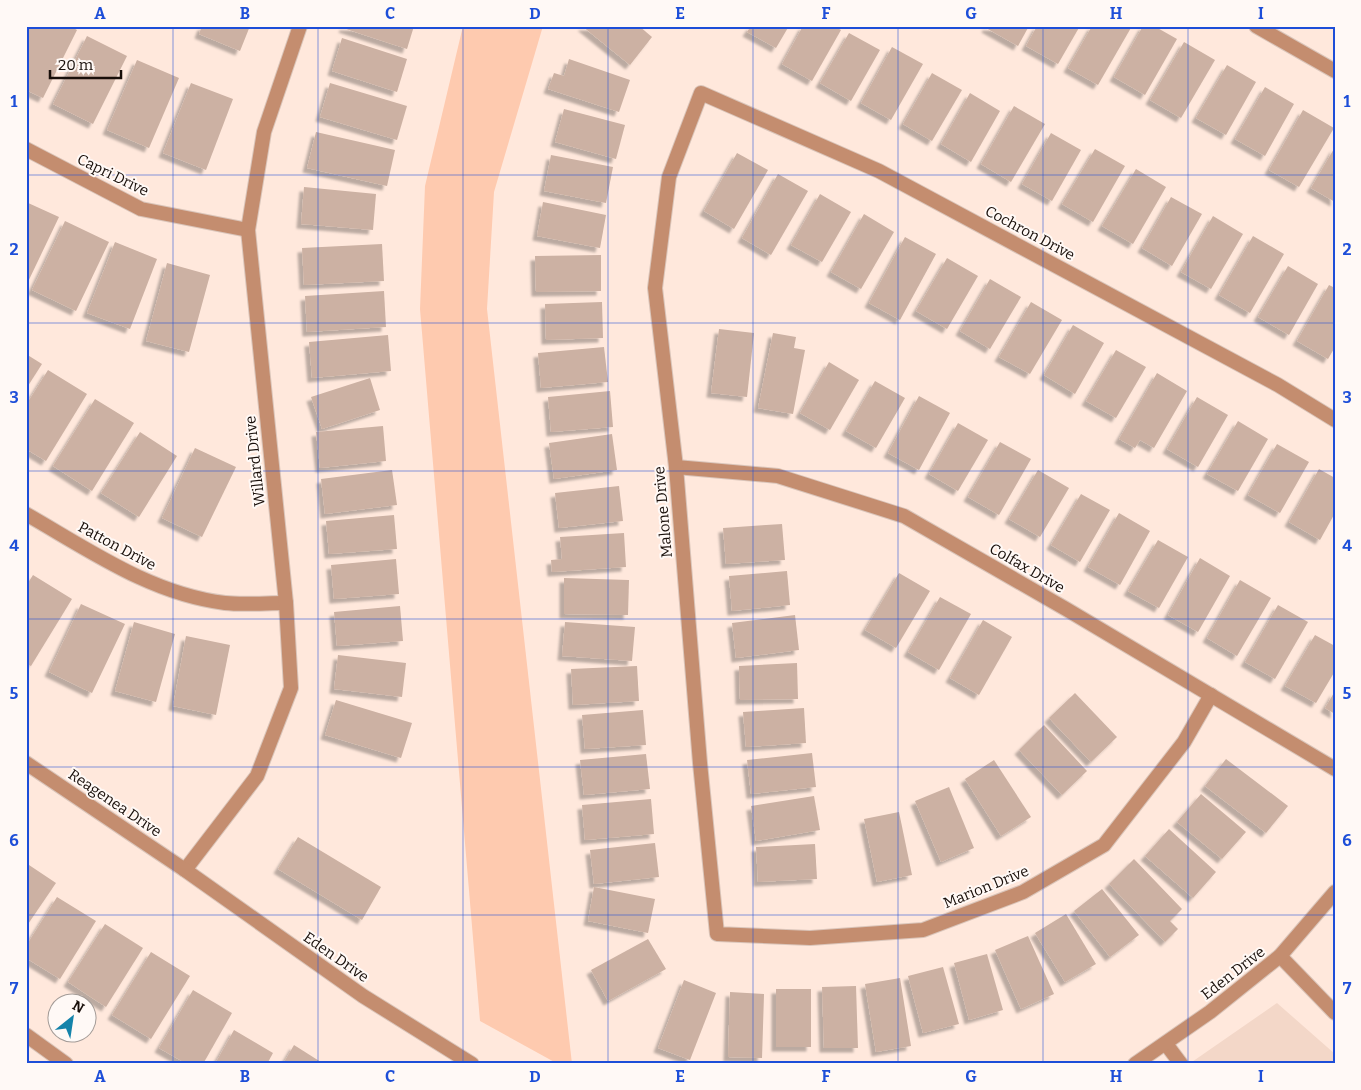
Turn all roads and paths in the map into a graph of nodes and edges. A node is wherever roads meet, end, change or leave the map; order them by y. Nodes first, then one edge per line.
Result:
1 (300, 26) edge
2 (1256, 26) edge
3 (1335, 71) edge
4 (701, 93) joint
5 (26, 150) edge
6 (248, 230) junction
7 (1335, 420) edge
8 (676, 467) junction
9 (26, 514) edge
10 (286, 603) junction
11 (1211, 695) junction
12 (26, 763) edge
13 (1335, 769) edge
14 (185, 870) junction
15 (1335, 892) edge
16 (717, 934) joint
17 (1280, 956) junction
18 (1335, 1012) edge
19 (26, 1035) edge
20 (1166, 1044) junction
21 (66, 1064) edge
22 (472, 1064) edge
23 (1135, 1064) edge
24 (1182, 1064) edge

1 - 6 street, Willard Drive
2 - 3 street
4 - 7 street, Cochron Drive
4 - 8 street, Malone Drive
5 - 6 street, Capri Drive
6 - 10 street, Willard Drive
8 - 11 street, Colfax Drive
8 - 16 street, Malone Drive
9 - 10 street, Patton Drive
10 - 14 street, Willard Drive
11 - 13 street, Colfax Drive
11 - 16 street, Marion Drive
12 - 14 street, Reagenea Drive
14 - 22 street, Eden Drive
15 - 17 street, Eden Drive
17 - 18 street
17 - 20 street, Eden Drive
19 - 21 street
20 - 23 street, Eden Drive
20 - 24 street

